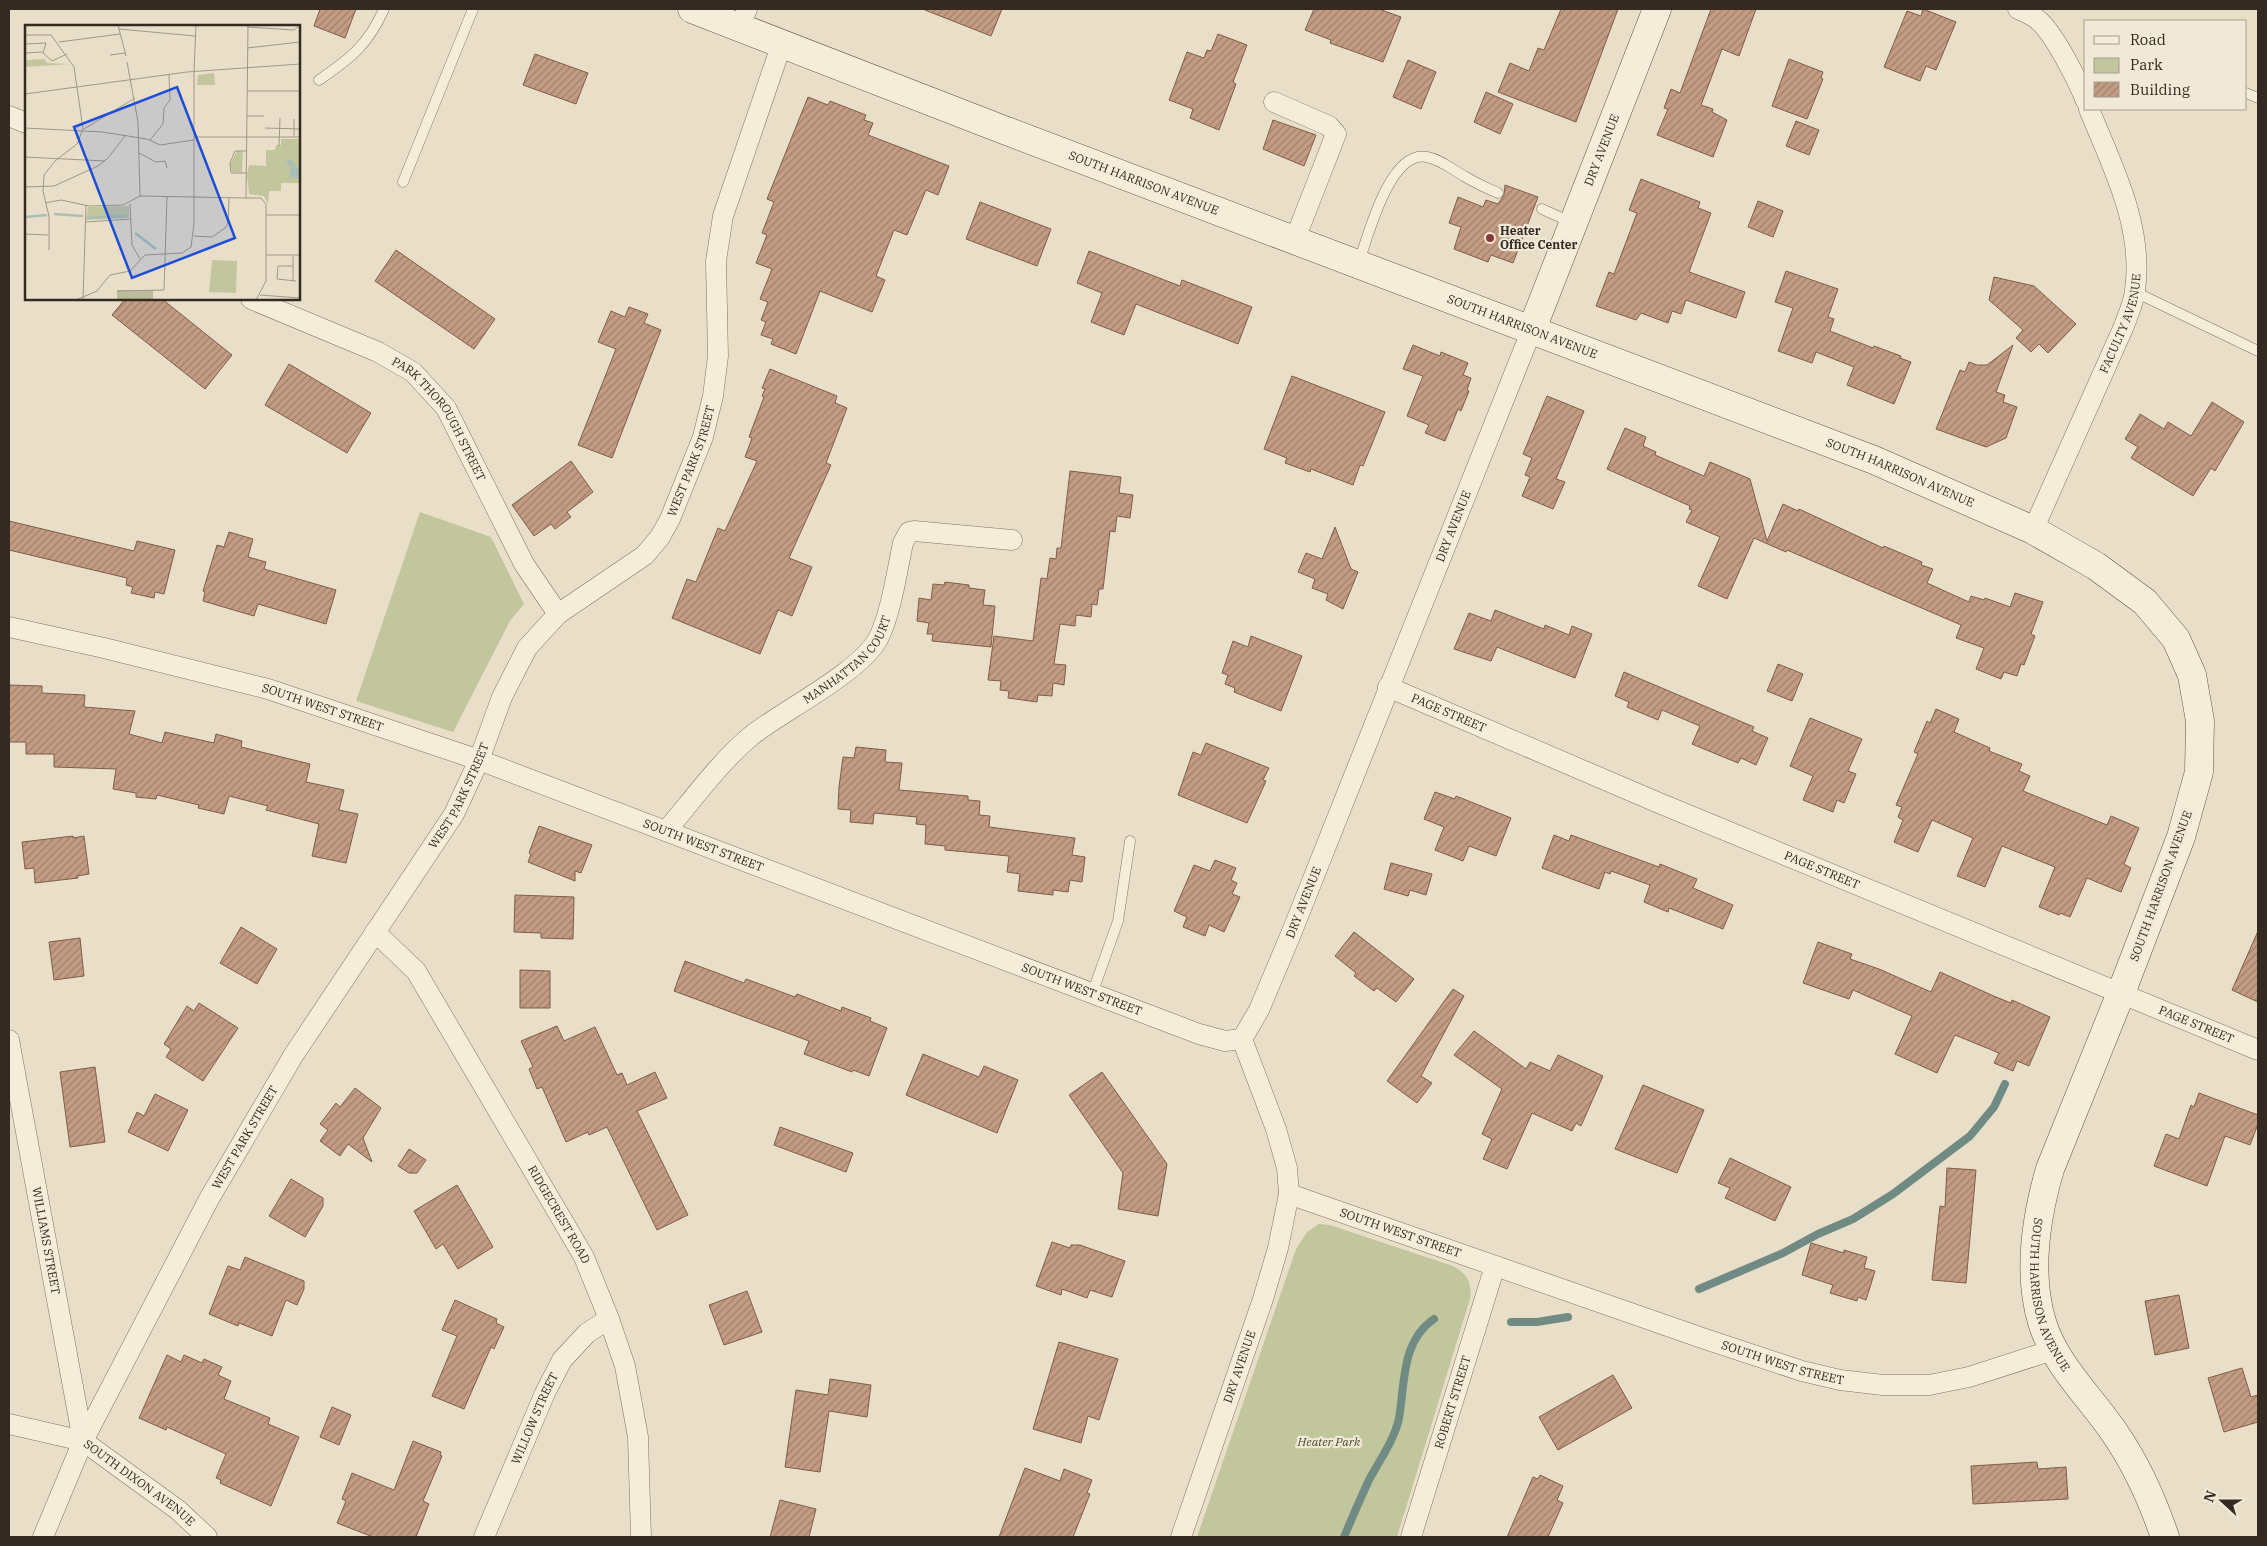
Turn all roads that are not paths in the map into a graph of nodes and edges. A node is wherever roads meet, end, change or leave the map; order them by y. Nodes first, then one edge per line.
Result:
1 (384, 9) edge
2 (473, 9) edge
3 (692, 9) edge
4 (1657, 9) edge
5 (2018, 9) edge
6 (744, 18) edge
7 (782, 43) junction
8 (319, 80) dead end
9 (2082, 80) edge
10 (1274, 102) dead end
11 (2089, 110) edge
12 (9, 116) edge
13 (25, 123) edge
14 (403, 182) dead end
15 (1498, 193) dead end
16 (1542, 209) dead end
17 (1574, 224) junction
18 (1295, 239) junction
19 (1359, 263) junction
20 (2135, 292) junction
21 (253, 300) edge
22 (1532, 329) junction
23 (2258, 351) edge
24 (2033, 530) junction
25 (1012, 540) dead end
26 (558, 614) junction
27 (9, 627) edge
28 (1388, 687) junction
29 (479, 760) junction
30 (668, 830) junction
31 (1130, 841) dead end
32 (375, 932) junction
33 (2121, 993) junction
34 (1092, 994) junction
35 (1242, 1039) junction
36 (9, 1040) edge
37 (2258, 1050) edge
38 (1289, 1194) junction
39 (1495, 1266) junction
40 (609, 1319) junction
41 (2054, 1350) junction
42 (9, 1424) edge
43 (83, 1441) junction
44 (43, 1537) edge
45 (207, 1537) edge
46 (484, 1537) edge
47 (641, 1537) edge
48 (1181, 1537) edge
49 (1411, 1537) edge
50 (2165, 1537) edge

1 - 8 lane
2 - 14 lane
3 - 6 street, SOUTH HARRISON AVENUE
4 - 17 street, DRY AVENUE
5 - 9 street
6 - 7 street, SOUTH HARRISON AVENUE
7 - 18 street, SOUTH HARRISON AVENUE
7 - 26 street, WEST PARK STREET
10 - 18 street
11 - 20 street, FACULTY AVENUE
12 - 13 street
15 - 19 lane
16 - 17 lane
17 - 22 street, DRY AVENUE
18 - 19 street, SOUTH HARRISON AVENUE
19 - 22 street, SOUTH HARRISON AVENUE
20 - 23 lane
20 - 24 street, FACULTY AVENUE
21 - 26 street, PARK THOROUGH STREET
22 - 24 street, SOUTH HARRISON AVENUE
22 - 28 street, DRY AVENUE
24 - 33 street, SOUTH HARRISON AVENUE
25 - 30 street, MANHATTAN COURT
26 - 29 street, WEST PARK STREET
27 - 29 street, SOUTH WEST STREET
28 - 33 street, PAGE STREET
28 - 35 street, DRY AVENUE
29 - 30 street, SOUTH WEST STREET
29 - 32 street, WEST PARK STREET
30 - 34 street, SOUTH WEST STREET
31 - 34 lane
32 - 40 street, RIDGECREST ROAD
32 - 43 street, WEST PARK STREET
33 - 37 street, PAGE STREET
33 - 41 street, SOUTH HARRISON AVENUE
34 - 35 street, SOUTH WEST STREET
35 - 38 street
36 - 43 street, WILLIAMS STREET
38 - 39 street, SOUTH WEST STREET
38 - 48 street, DRY AVENUE
39 - 41 street, SOUTH WEST STREET
39 - 49 street, ROBERT STREET
40 - 46 street, WILLOW STREET
40 - 47 street, RIDGECREST ROAD
41 - 50 street, SOUTH HARRISON AVENUE
42 - 43 street, SOUTH DIXON AVENUE
43 - 44 street, WEST PARK STREET
43 - 45 street, SOUTH DIXON AVENUE

